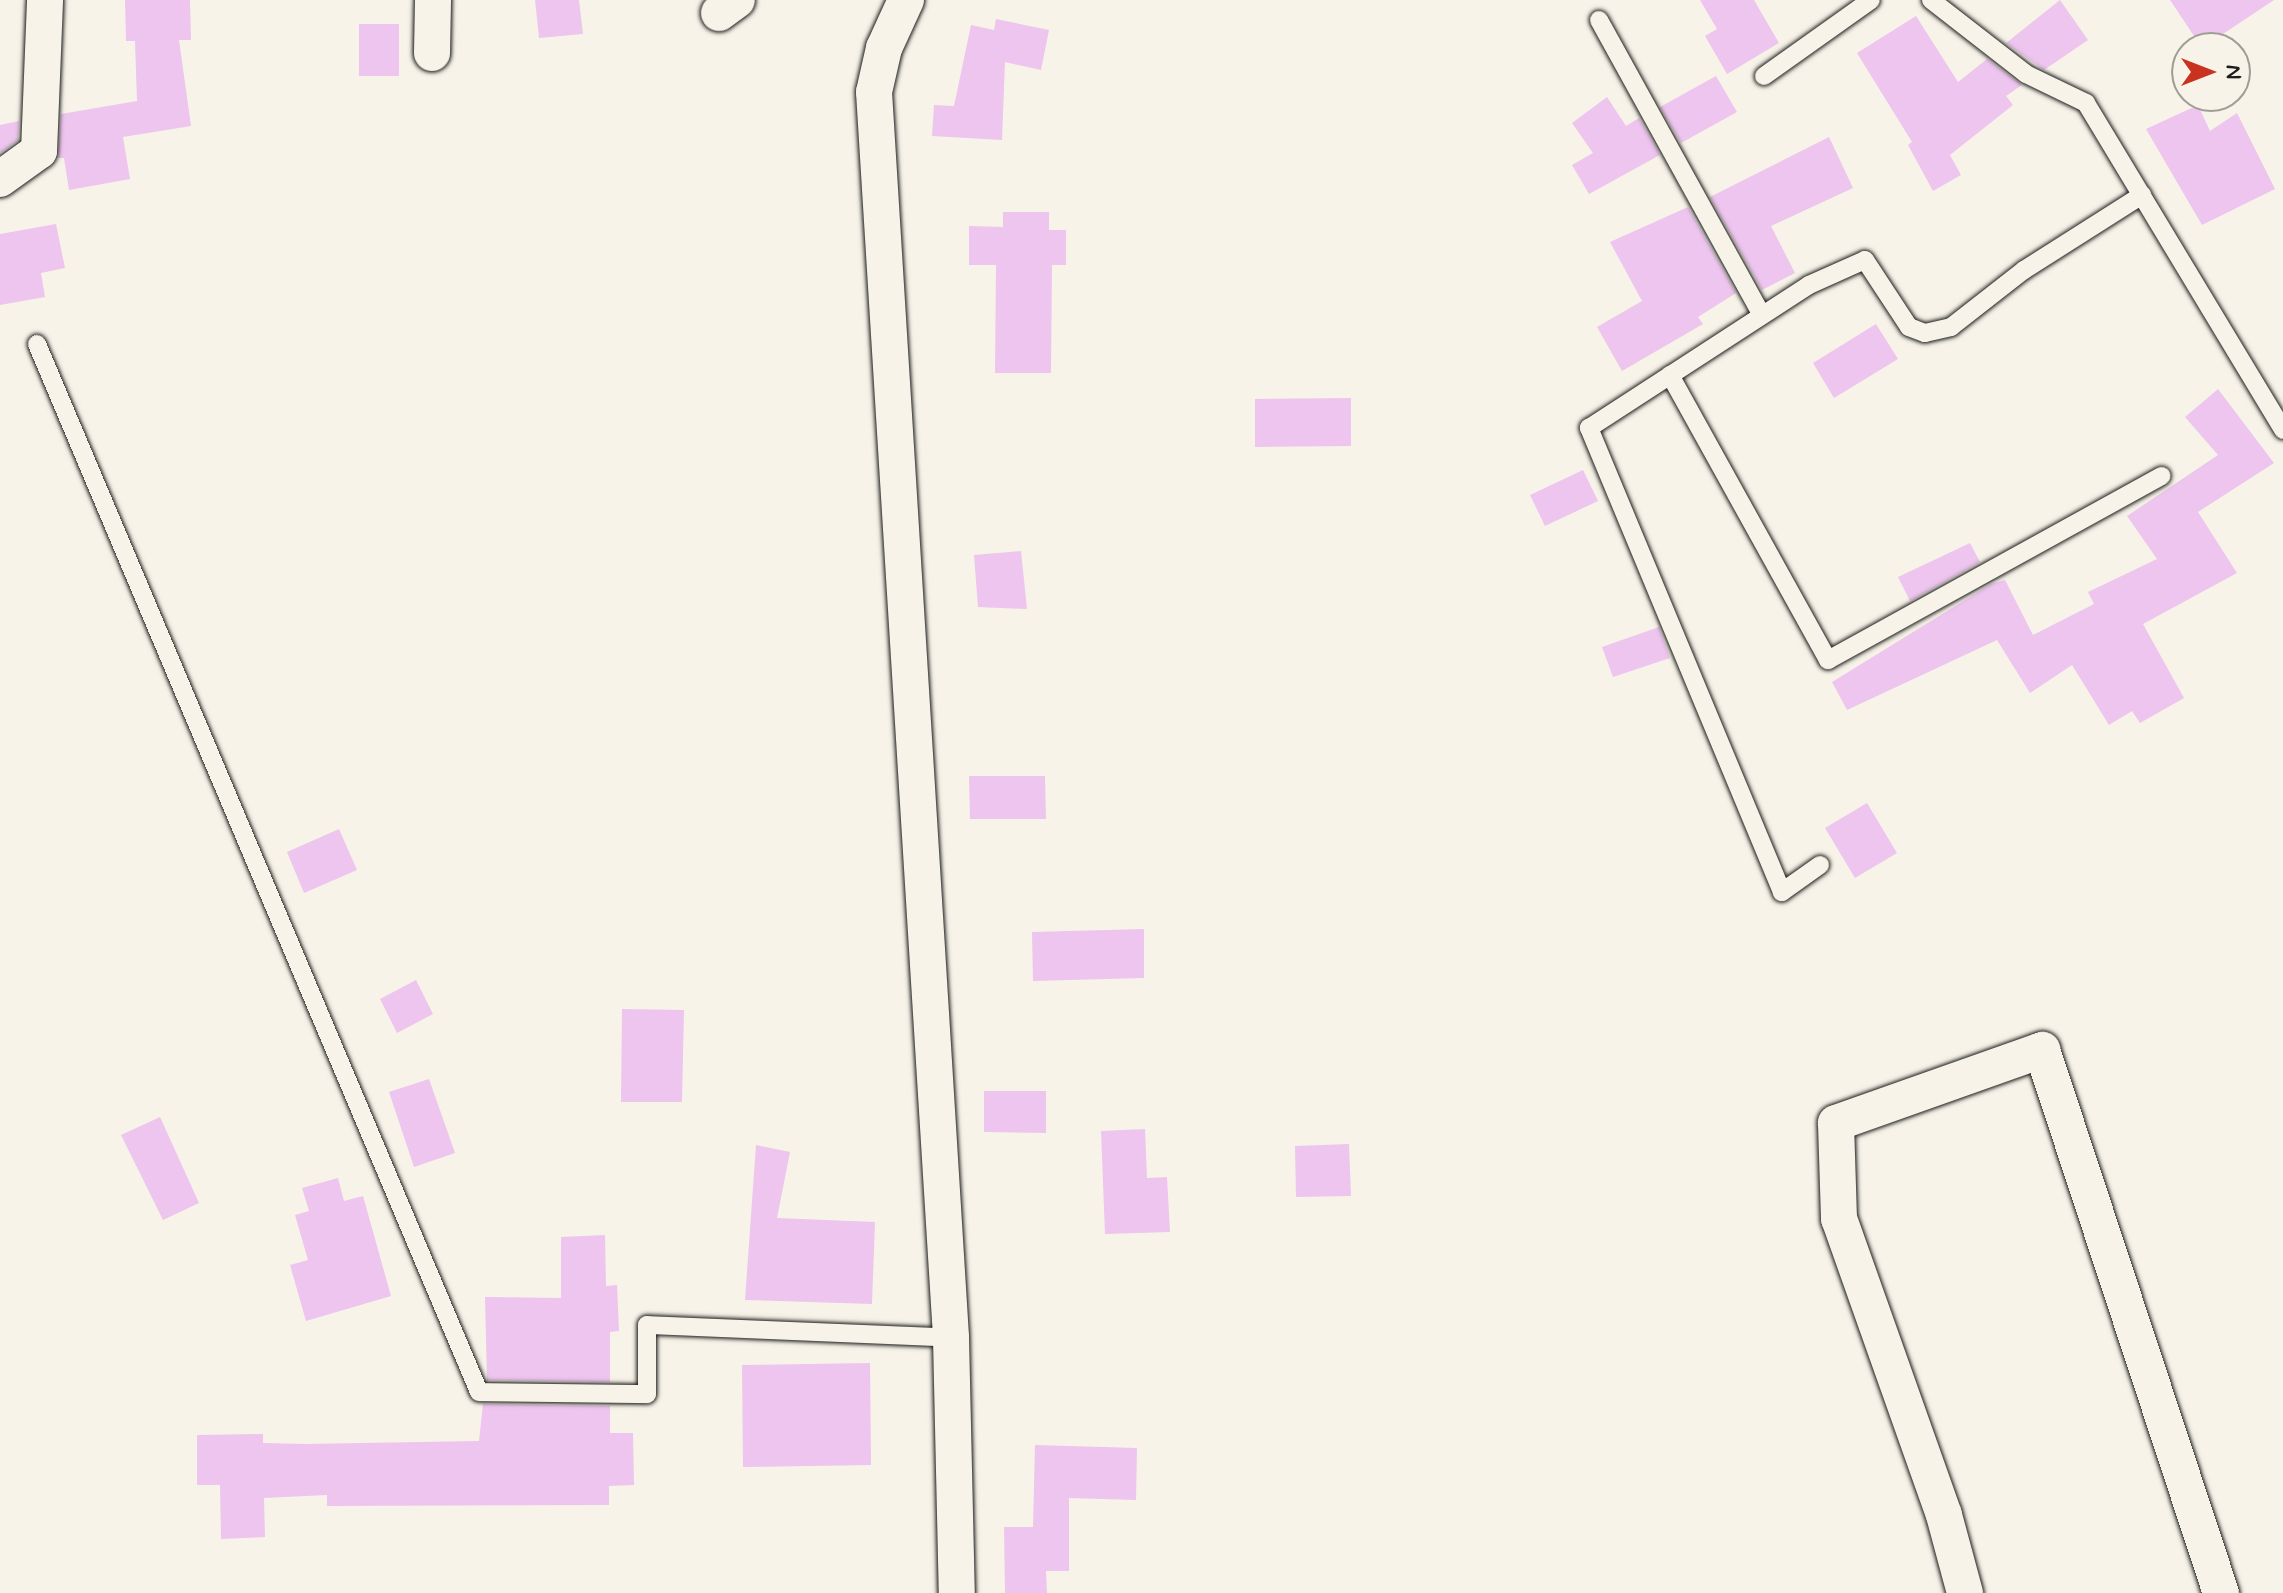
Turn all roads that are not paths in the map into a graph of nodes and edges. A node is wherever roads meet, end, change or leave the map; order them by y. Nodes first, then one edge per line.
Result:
1 (45, 0) edge
2 (433, 0) edge
3 (719, 0) edge
4 (737, 0) edge
5 (906, 0) edge
6 (1871, 0) edge
7 (1931, 0) edge
8 (1599, 20) dead end
9 (432, 53) dead end
10 (1764, 76) dead end
11 (0, 179) edge
12 (2142, 195) junction
13 (1761, 314) junction
14 (37, 344) dead end
15 (1670, 375) junction
16 (2283, 430) edge
17 (2162, 476) dead end
18 (1820, 865) dead end
19 (951, 1338) junction
20 (957, 1593) edge
21 (1965, 1593) edge
22 (2221, 1593) edge

1 - 11 street
2 - 9 street
3 - 4 street
5 - 19 street
6 - 10 lane
7 - 12 lane
8 - 13 lane
12 - 13 lane
12 - 16 lane
13 - 15 lane
14 - 19 lane
15 - 17 lane
15 - 18 lane
19 - 20 street
21 - 22 street

